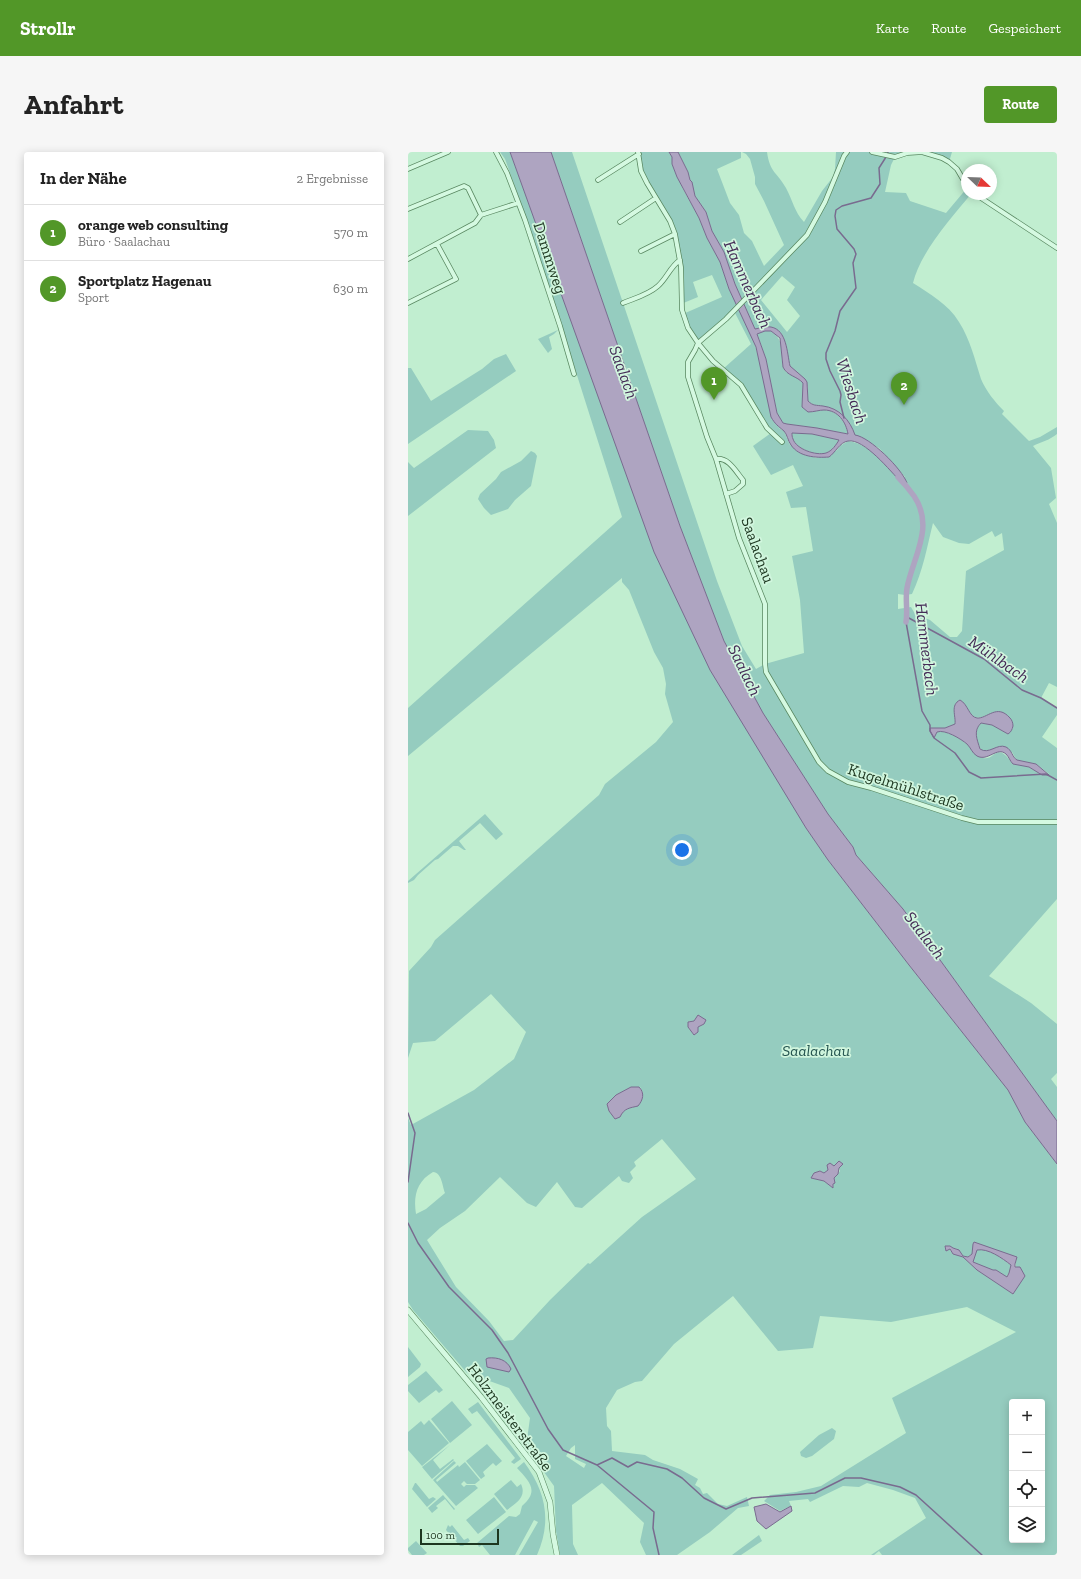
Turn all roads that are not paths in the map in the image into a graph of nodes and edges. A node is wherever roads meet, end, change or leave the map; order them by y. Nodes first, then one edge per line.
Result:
1 (448, 152) edge
2 (496, 152) edge
3 (847, 152) edge
4 (872, 152) edge
5 (638, 153) edge
6 (408, 169) edge
7 (961, 176) edge
8 (598, 180) dead end
9 (656, 198) junction
10 (984, 200) edge
11 (518, 203) junction
12 (408, 209) edge
13 (481, 215) junction
14 (620, 222) dead end
15 (675, 234) junction
16 (437, 244) junction
17 (1057, 248) edge
18 (641, 251) dead end
19 (408, 259) edge
20 (680, 260) junction
21 (408, 303) edge
22 (623, 303) dead end
23 (698, 343) junction
24 (574, 374) dead end
25 (782, 442) dead end
26 (716, 459) junction
27 (726, 494) junction
28 (766, 614) joint
29 (1057, 822) edge
30 (408, 1310) edge
31 (558, 1555) edge

1 - 6 street
2 - 11 street, Dammweg
3 - 23 street
4 - 7 street
5 - 8 street
5 - 9 street
9 - 14 street
9 - 15 street
10 - 17 street
11 - 13 street
11 - 24 street, Dammweg
12 - 13 street
13 - 16 street
15 - 18 street
15 - 20 street
16 - 19 street
16 - 21 street
20 - 22 street
20 - 23 street
23 - 25 street
23 - 26 street, Saalachau
26 - 27 street, Saalachau
26 - 27 street
27 - 28 street, Saalachau
28 - 29 street, Kugelmühlstraße
30 - 31 street, Holzmeisterstraße

